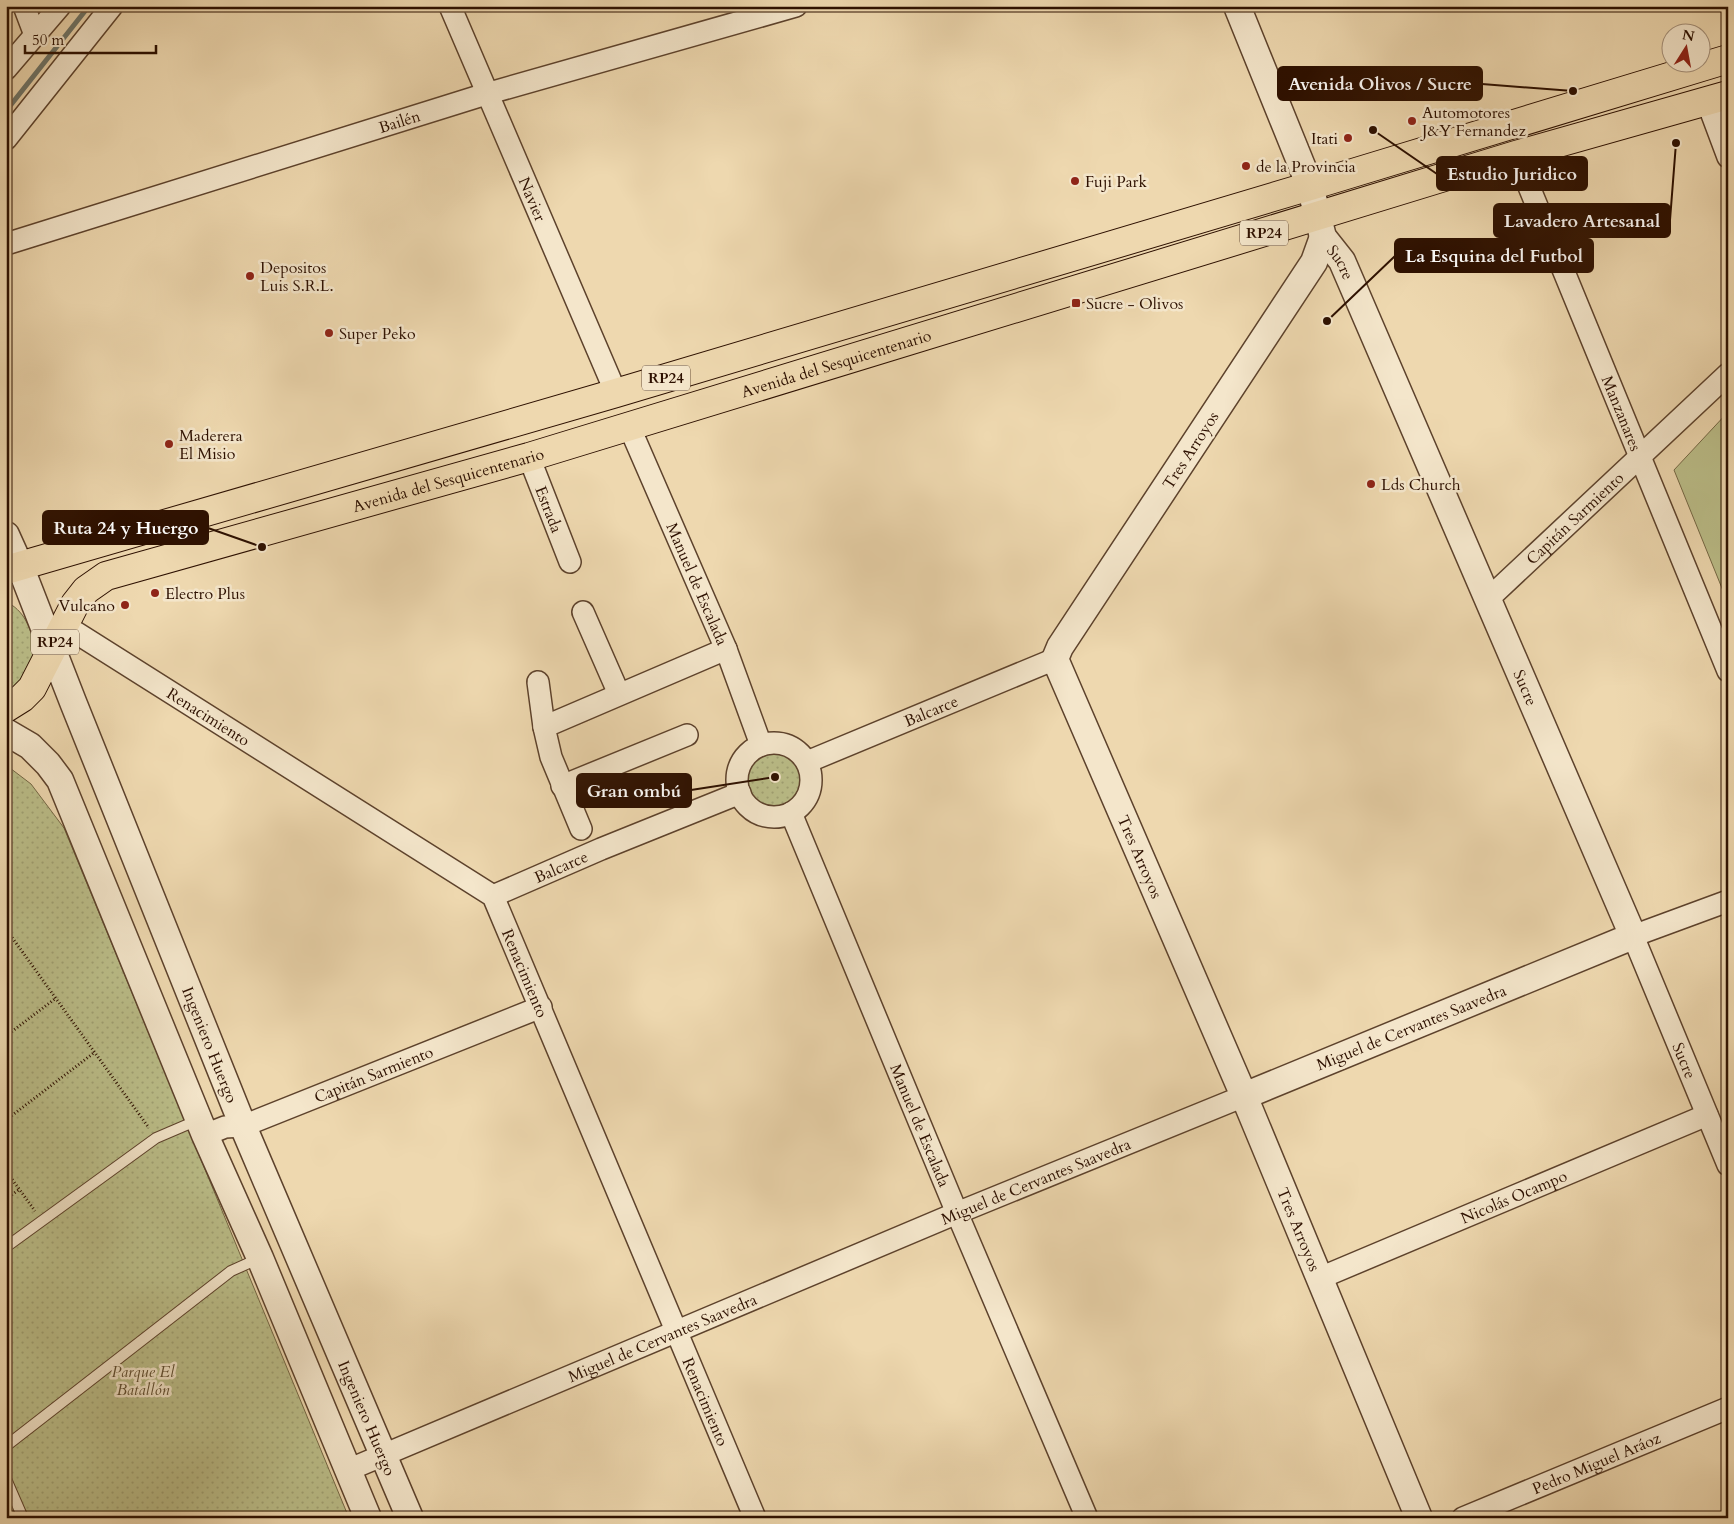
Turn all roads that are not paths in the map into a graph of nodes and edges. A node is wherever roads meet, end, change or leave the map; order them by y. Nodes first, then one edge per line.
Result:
1 (24, 6) edge
2 (60, 6) edge
3 (112, 6) edge
4 (450, 6) edge
5 (796, 6) edge
6 (1236, 6) edge
7 (35, 35) junction
8 (1728, 58) edge
9 (6, 69) edge
10 (486, 94) junction
11 (1718, 98) edge
12 (6, 139) edge
13 (1516, 155) junction
14 (1728, 157) edge
15 (1310, 186) junction
16 (1320, 226) junction
17 (6, 244) edge
18 (1728, 374) edge
19 (616, 393) junction
20 (629, 426) junction
21 (529, 457) junction
22 (1641, 457) junction
23 (6, 535) edge
24 (570, 562) dead end
25 (13, 568) edge
26 (1487, 600) junction
27 (583, 612) dead end
28 (58, 636) junction
29 (726, 649) junction
30 (1055, 659) junction
31 (1728, 672) edge
32 (538, 682) dead end
33 (619, 694) junction
34 (6, 708) edge
35 (544, 728) junction
36 (6, 732) edge
37 (687, 735) dead end
38 (761, 745) junction
39 (808, 762) junction
40 (562, 786) junction
41 (740, 793) junction
42 (791, 813) junction
43 (581, 829) dead end
44 (493, 896) junction
45 (1728, 901) edge
46 (1633, 936) junction
47 (541, 1007) junction
48 (1244, 1096) junction
49 (1707, 1115) junction
50 (243, 1126) junction
51 (202, 1127) junction
52 (1728, 1165) edge
53 (957, 1213) junction
54 (290, 1234) junction
55 (6, 1247) edge
56 (257, 1254) junction
57 (1320, 1278) junction
58 (676, 1332) junction
59 (1728, 1408) edge
60 (6, 1446) edge
61 (383, 1455) junction
62 (348, 1470) junction
63 (6, 1479) edge
64 (23, 1518) edge
65 (368, 1518) edge
66 (410, 1518) edge
67 (754, 1518) edge
68 (1087, 1518) edge
69 (1419, 1518) edge
70 (1463, 1518) edge

1 - 7 street
2 - 7 street
3 - 12 street
4 - 10 street, Navier
5 - 10 street, Bailén
6 - 15 street
7 - 9 street
8 - 15 main road, Avenida del Sesquicentenario / RP24
10 - 17 street, Bailén
10 - 19 street, Navier
11 - 13 main road, Avenida del Sesquicentenario / RP24
11 - 14 street
13 - 16 main road, Avenida del Sesquicentenario / RP24
13 - 22 street, Manzanares
15 - 16 street
15 - 19 main road, Avenida del Sesquicentenario / RP24
16 - 20 main road, Avenida del Sesquicentenario / RP24
16 - 26 street, Sucre
16 - 30 street, Tres Arroyos
18 - 22 street, Capitán Sarmiento
19 - 25 main road, Avenida del Sesquicentenario / RP24
20 - 21 main road, Avenida del Sesquicentenario / RP24
20 - 29 street, Manuel de Escalada
21 - 24 street, Estrada
21 - 28 main road, Avenida del Sesquicentenario / RP24
22 - 26 street, Capitán Sarmiento
22 - 31 street, Manzanares
23 - 25 street, Ingeniero Huergo
25 - 28 street, Ingeniero Huergo
26 - 46 street, Sucre
27 - 33 street
28 - 34 main road, Avenida del Sesquicentenario / RP24
28 - 44 street, Renacimiento
28 - 50 street, Ingeniero Huergo
29 - 33 street
29 - 38 street, Manuel de Escalada
30 - 39 street, Balcarce
30 - 48 street, Tres Arroyos
32 - 35 street
33 - 35 street
35 - 40 street
36 - 51 street
37 - 40 street
38 - 39 street
38 - 41 street
39 - 42 street
40 - 43 street
41 - 42 street
41 - 44 street, Balcarce
42 - 53 street, Manuel de Escalada
44 - 47 street, Renacimiento
45 - 46 street, Miguel de Cervantes Saavedra
46 - 48 street, Miguel de Cervantes Saavedra
46 - 49 street, Sucre
47 - 50 street, Capitán Sarmiento
47 - 58 street, Renacimiento
48 - 53 street, Miguel de Cervantes Saavedra
48 - 57 street, Tres Arroyos
49 - 52 street, Sucre
49 - 57 street, Nicolás Ocampo
50 - 51 street, Capitán Sarmiento
50 - 54 street, Ingeniero Huergo
51 - 55 lane
51 - 56 street
53 - 58 street, Miguel de Cervantes Saavedra
53 - 68 street, Manuel de Escalada
54 - 56 street
54 - 61 street, Ingeniero Huergo
56 - 60 lane
56 - 62 street
57 - 69 street, Tres Arroyos
58 - 61 street, Miguel de Cervantes Saavedra
58 - 67 street, Renacimiento
59 - 70 street, Pedro Miguel Aráoz
61 - 62 street, Miguel de Cervantes Saavedra
61 - 66 street, Ingeniero Huergo
62 - 65 street
63 - 64 lane

